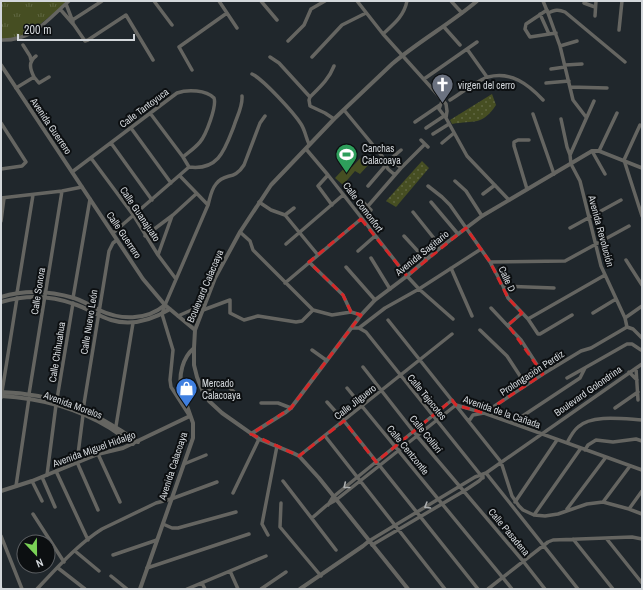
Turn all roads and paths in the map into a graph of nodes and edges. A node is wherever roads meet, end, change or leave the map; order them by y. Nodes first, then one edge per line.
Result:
1 (102, 1) edge
2 (154, 1) edge
3 (219, 1) edge
4 (261, 1) edge
5 (325, 1) edge
6 (407, 1) edge
7 (451, 1) edge
8 (477, 1) edge
9 (543, 1) edge
10 (596, 1) edge
11 (622, 1) edge
12 (68, 2) edge
13 (359, 2) edge
14 (584, 3) dead end
15 (596, 7) junction
16 (60, 9) junction
17 (548, 11) junction
18 (227, 13) junction
19 (366, 13) junction
20 (462, 13) junction
21 (540, 14) junction
22 (596, 16) dead end
23 (277, 20) dead end
24 (72, 21) junction
25 (172, 25) dead end
26 (444, 27) junction
27 (237, 28) dead end
28 (619, 30) dead end
29 (556, 33) junction
30 (383, 34) junction
31 (549, 34) junction
32 (1, 40) edge
33 (288, 41) dead end
34 (577, 41) dead end
35 (477, 42) dead end
36 (23, 45) dead end
37 (460, 45) dead end
38 (560, 46) junction
39 (467, 49) junction
40 (402, 55) junction
41 (36, 56) dead end
42 (270, 57) dead end
43 (312, 57) dead end
44 (31, 60) junction
45 (153, 60) dead end
46 (625, 62) dead end
47 (582, 64) dead end
48 (1, 65) edge
49 (334, 66) dead end
50 (565, 66) junction
51 (551, 68) dead end
52 (192, 70) dead end
53 (252, 74) dead end
54 (34, 77) junction
55 (49, 77) dead end
56 (487, 77) junction
57 (424, 78) junction
58 (569, 81) junction
59 (546, 83) dead end
60 (570, 87) junction
61 (16, 88) junction
62 (607, 88) dead end
63 (242, 96) dead end
64 (310, 97) junction
65 (450, 100) dead end
66 (543, 100) dead end
67 (442, 101) junction
68 (594, 101) dead end
69 (440, 105) junction
70 (344, 110) junction
71 (150, 113) junction
72 (617, 113) dead end
73 (533, 114) dead end
74 (265, 116) dead end
75 (445, 117) junction
76 (586, 117) junction
77 (561, 118) dead end
78 (334, 119) junction
79 (415, 122) dead end
80 (1, 123) edge
81 (449, 124) junction
82 (640, 125) dead end
83 (130, 128) junction
84 (426, 128) dead end
85 (454, 133) junction
86 (433, 134) dead end
87 (421, 140) dead end
88 (529, 140) dead end
89 (111, 143) junction
90 (442, 143) dead end
91 (309, 144) junction
92 (306, 148) junction
93 (402, 150) dead end
94 (592, 151) junction
95 (599, 151) junction
96 (570, 155) junction
97 (183, 157) junction
98 (91, 158) junction
99 (624, 160) junction
100 (387, 163) junction
101 (570, 164) junction
102 (189, 167) junction
103 (402, 168) junction
104 (642, 168) edge
105 (1, 169) edge
106 (72, 172) junction
107 (554, 174) junction
108 (605, 174) dead end
109 (395, 175) junction
110 (180, 176) junction
111 (328, 176) junction
112 (455, 181) dead end
113 (171, 184) junction
114 (495, 185) junction
115 (368, 186) dead end
116 (428, 186) dead end
117 (82, 187) junction
118 (527, 189) junction
119 (62, 191) junction
120 (196, 194) junction
121 (483, 194) dead end
122 (33, 195) junction
123 (343, 195) junction
124 (3, 198) edge
125 (90, 199) junction
126 (152, 200) junction
127 (509, 200) junction
128 (621, 200) dead end
129 (259, 202) junction
130 (431, 202) dead end
131 (364, 203) dead end
132 (208, 205) junction
133 (332, 205) junction
134 (368, 206) junction
135 (294, 208) dead end
136 (371, 210) dead end
137 (413, 212) dead end
138 (285, 214) junction
139 (173, 215) junction
140 (134, 216) junction
141 (482, 216) junction
142 (642, 216) edge
143 (588, 217) junction
144 (361, 219) junction
145 (1, 221) edge
146 (629, 226) dead end
147 (466, 228) junction
148 (570, 228) dead end
149 (240, 232) junction
150 (299, 232) junction
151 (113, 233) junction
152 (458, 234) junction
153 (146, 236) junction
154 (375, 236) junction
155 (404, 236) dead end
156 (117, 240) junction
157 (286, 244) dead end
158 (595, 245) junction
159 (441, 247) junction
160 (481, 249) junction
161 (358, 251) dead end
162 (158, 255) junction
163 (318, 255) junction
164 (371, 258) dead end
165 (426, 260) junction
166 (626, 260) dead end
167 (309, 262) junction
168 (490, 262) junction
169 (346, 267) dead end
170 (451, 268) junction
171 (605, 275) junction
172 (408, 276) junction
173 (176, 279) junction
174 (285, 283) junction
175 (642, 285) edge
176 (503, 286) junction
177 (554, 288) dead end
178 (390, 289) junction
179 (419, 289) junction
180 (17, 293) junction
181 (45, 295) junction
182 (1, 297) edge
183 (17, 298) junction
184 (73, 298) junction
185 (616, 299) junction
186 (375, 300) junction
187 (1, 302) edge
188 (73, 303) junction
189 (205, 304) junction
190 (165, 305) junction
191 (642, 306) edge
192 (491, 308) dead end
193 (170, 309) junction
194 (202, 310) junction
195 (313, 310) junction
196 (98, 312) junction
197 (351, 312) junction
198 (522, 313) junction
199 (593, 313) dead end
200 (162, 314) junction
201 (361, 315) junction
202 (572, 315) dead end
203 (178, 316) junction
204 (472, 316) dead end
205 (625, 318) junction
206 (453, 319) dead end
207 (528, 319) junction
208 (388, 320) dead end
209 (133, 323) junction
210 (508, 325) junction
211 (627, 326) junction
212 (352, 328) junction
213 (359, 328) junction
214 (195, 330) junction
215 (480, 330) dead end
216 (452, 334) dead end
217 (642, 338) edge
218 (194, 348) junction
219 (312, 350) dead end
220 (641, 350) dead end
221 (326, 360) junction
222 (421, 360) junction
223 (642, 364) edge
224 (363, 367) dead end
225 (585, 368) junction
226 (636, 368) junction
227 (629, 372) junction
228 (543, 374) junction
229 (400, 376) junction
230 (567, 378) dead end
231 (637, 380) junction
232 (526, 385) junction
233 (347, 388) dead end
234 (382, 391) junction
235 (203, 392) junction
236 (638, 392) junction
237 (1, 395) edge
238 (29, 396) junction
239 (240, 397) dead end
240 (452, 400) junction
241 (638, 400) dead end
242 (327, 402) dead end
243 (57, 403) junction
244 (261, 404) dead end
245 (456, 404) junction
246 (362, 406) junction
247 (291, 408) junction
248 (615, 408) dead end
249 (83, 412) junction
250 (484, 413) junction
251 (190, 416) junction
252 (432, 416) junction
253 (436, 420) junction
254 (642, 420) edge
255 (344, 421) junction
256 (469, 421) junction
257 (512, 423) junction
258 (116, 426) junction
259 (414, 431) junction
260 (251, 434) junction
261 (540, 434) junction
262 (325, 436) junction
263 (417, 436) junction
264 (260, 439) junction
265 (557, 440) junction
266 (642, 441) edge
267 (138, 442) junction
268 (567, 443) junction
269 (133, 444) junction
270 (277, 446) junction
271 (395, 447) junction
272 (581, 448) junction
273 (585, 450) junction
274 (398, 451) junction
275 (98, 454) junction
276 (206, 455) dead end
277 (299, 456) junction
278 (606, 457) junction
279 (77, 462) junction
280 (376, 462) junction
281 (501, 462) junction
282 (184, 464) junction
283 (380, 466) junction
284 (630, 466) junction
285 (642, 470) edge
286 (56, 471) junction
287 (486, 473) junction
288 (45, 476) junction
289 (481, 476) junction
290 (357, 477) junction
291 (32, 481) junction
292 (283, 481) dead end
293 (360, 481) junction
294 (217, 482) dead end
295 (16, 486) junction
296 (459, 486) junction
297 (1, 491) edge
298 (464, 491) junction
299 (642, 491) edge
300 (233, 493) dead end
301 (335, 498) junction
302 (171, 499) junction
303 (438, 499) junction
304 (42, 502) dead end
305 (120, 502) dead end
306 (515, 502) junction
307 (603, 502) junction
308 (281, 503) dead end
309 (442, 504) junction
310 (55, 507) dead end
311 (629, 509) junction
312 (98, 510) dead end
313 (567, 510) junction
314 (236, 512) dead end
315 (416, 512) junction
316 (33, 514) dead end
317 (642, 514) edge
318 (534, 515) junction
319 (420, 517) junction
320 (312, 518) junction
321 (163, 524) junction
322 (394, 525) junction
323 (398, 530) junction
324 (249, 534) dead end
325 (268, 535) dead end
326 (1, 536) edge
327 (606, 538) junction
328 (573, 539) junction
329 (641, 539) edge
330 (88, 540) junction
331 (157, 540) junction
332 (370, 543) junction
333 (543, 545) junction
334 (336, 550) dead end
335 (75, 551) junction
336 (113, 555) dead end
337 (266, 556) dead end
338 (523, 561) junction
339 (64, 562) junction
340 (58, 568) junction
341 (147, 568) junction
342 (99, 571) dead end
343 (230, 571) junction
344 (286, 572) dead end
345 (111, 576) dead end
346 (321, 576) junction
347 (502, 577) junction
348 (202, 583) junction
349 (642, 583) edge
350 (42, 584) junction
351 (45, 587) dead end
352 (22, 589) edge
353 (37, 589) edge
354 (85, 589) edge
355 (127, 589) edge
356 (140, 589) edge
357 (187, 589) edge
358 (205, 589) edge
359 (238, 589) edge
360 (261, 589) edge
361 (300, 589) edge
362 (408, 589) edge
363 (445, 589) edge
364 (478, 589) edge
365 (488, 589) edge
366 (512, 589) edge
367 (545, 589) edge
368 (578, 589) edge
369 (613, 589) edge

1 - 24 street
2 - 25 street
3 - 18 street
4 - 23 street
5 - 33 street
6 - 30 street
7 - 20 street
8 - 20 street, Boulevard Calacoaya
9 - 17 street
10 - 15 street
11 - 28 street
12 - 16 street
12 - 24 street
13 - 19 street
14 - 15 street
15 - 22 street
16 - 24 street
16 - 32 street
17 - 21 street
17 - 29 street
17 - 46 street
18 - 27 street
18 - 52 street
19 - 30 street
19 - 43 street
20 - 26 street, Boulevard Calacoaya
21 - 31 street
21 - 31 street
24 - 45 street
26 - 37 street
26 - 40 street, Boulevard Calacoaya
29 - 31 street
29 - 38 street
30 - 40 street
34 - 38 street
35 - 39 street
36 - 44 street
38 - 50 street
39 - 56 street
39 - 57 street
40 - 57 street
40 - 70 street, Boulevard Calacoaya
41 - 44 street
42 - 64 street
44 - 54 street
47 - 50 street
48 - 61 street, Avenida Guerrero
49 - 64 street
50 - 51 street
50 - 58 street
53 - 91 street
54 - 55 street
54 - 61 street
56 - 65 street
56 - 66 street
57 - 67 street
58 - 59 street
58 - 60 street
60 - 62 street
60 - 76 street
61 - 106 street, Avenida Guerrero
63 - 102 street
64 - 78 street
67 - 69 street
67 - 75 street
68 - 76 street
69 - 75 street
69 - 79 street
70 - 78 street, Boulevard Calacoaya
70 - 100 street
71 - 83 street, Calle Tantoyuca
71 - 97 street
71 - 97 street, Calle Tantoyuca
72 - 95 street
73 - 107 street
74 - 132 street
75 - 81 street
75 - 84 street
76 - 96 street
77 - 96 street
78 - 91 street, Boulevard Calacoaya
80 - 105 street
81 - 85 street
81 - 86 street
82 - 99 street
83 - 89 street, Calle Tantoyuca
83 - 113 street
85 - 90 street
85 - 114 street
87 - 103 street
88 - 118 street
89 - 98 street, Calle Tantoyuca
89 - 126 street
91 - 92 street, Boulevard Calacoaya
92 - 111 street, Calle Comonfort
92 - 129 street, Boulevard Calacoaya
93 - 100 street
94 - 95 street
94 - 101 street, Avenida Sagitario
94 - 108 street
95 - 99 street
96 - 101 street
97 - 102 street
98 - 106 street, Calle Tantoyuca
98 - 140 street, Calle Guanajuato
99 - 104 street
99 - 142 street
100 - 103 street
100 - 109 street
100 - 115 street
101 - 107 street, Avenida Sagitario
101 - 143 street, Avenida Revolución
102 - 110 street
103 - 109 street
106 - 117 street, Calle Guerrero
107 - 118 street, Avenida Sagitario
109 - 134 street
110 - 113 street
110 - 120 street
111 - 123 street, Calle Comonfort
111 - 133 street
112 - 141 street
113 - 126 street
114 - 121 street
114 - 127 street
116 - 147 street, Calle D
117 - 119 street
117 - 125 street, Calle Guerrero
118 - 127 street, Avenida Sagitario
119 - 122 street
119 - 181 street, Calle Sonora
120 - 132 street
120 - 139 street
122 - 124 street
122 - 180 street
123 - 133 street
123 - 144 street, Calle Comonfort
124 - 145 street
125 - 151 street, Calle Guerrero
125 - 184 street
126 - 140 street
127 - 141 street, Avenida Sagitario
128 - 143 street
129 - 138 street
129 - 149 street, Boulevard Calacoaya
130 - 152 street
131 - 134 street
132 - 173 street
133 - 150 street
134 - 136 street
135 - 138 street
137 - 159 street
138 - 150 street
139 - 153 street
139 - 162 street
140 - 151 street
140 - 153 street, Calle Guanajuato
141 - 147 street, Avenida Sagitario
143 - 148 street
143 - 158 street, Avenida Revolución
144 - 154 street, Calle Comonfort
144 - 163 street
146 - 158 street
147 - 152 street, Avenida Sagitario
147 - 160 street, Calle D
149 - 174 street
149 - 189 street, Boulevard Calacoaya
150 - 157 street
150 - 163 street
151 - 156 street, Calle Guerrero
152 - 159 street, Avenida Sagitario
153 - 162 street, Calle Guanajuato
154 - 161 street
154 - 172 street, Calle Comonfort
155 - 165 street
156 - 190 street, Calle Guerrero
156 - 196 street, Calle Nuevo León
158 - 168 street
158 - 171 street, Avenida Revolución
159 - 165 street, Avenida Sagitario
160 - 168 street, Calle D
160 - 170 street
162 - 173 street, Calle Guanajuato
163 - 167 street
164 - 178 street
165 - 172 street, Avenida Sagitario
166 - 175 street
167 - 174 street
167 - 197 street
168 - 176 street, Calle D
169 - 186 street
170 - 179 street
170 - 204 street
171 - 185 street, Avenida Revolución
171 - 207 street
172 - 178 street, Avenida Sagitario
172 - 179 street, Calle Comonfort
173 - 190 street
174 - 195 street
176 - 177 street
176 - 198 street, Calle D
178 - 186 street, Avenida Sagitario
179 - 206 street, Calle Comonfort
179 - 213 street
180 - 181 street
180 - 182 street
181 - 183 street
181 - 184 street
181 - 188 street
181 - 238 street, Calle Sonora
183 - 187 street
183 - 237 street
184 - 196 street
185 - 199 street
185 - 205 street, Avenida Revolución
186 - 201 street, Avenida Sagitario
188 - 196 street
188 - 243 street, Calle Chihuahua
189 - 194 street, Boulevard Calacoaya
189 - 203 street
190 - 193 street, Calle Guerrero
190 - 196 street
190 - 200 street
191 - 205 street
192 - 210 street
193 - 200 street
193 - 203 street, Calle Guerrero
194 - 195 street
194 - 214 street, Boulevard Calacoaya
195 - 197 street
196 - 209 street
196 - 249 street, Calle Nuevo León
197 - 201 street
198 - 207 street, Calle D
198 - 210 street
200 - 209 street
200 - 251 street
201 - 212 street, Avenida Sagitario
202 - 207 street, Calle D
203 - 214 street, Calle Guerrero
205 - 211 street, Avenida Revolución
208 - 222 street
209 - 258 street
210 - 228 street
211 - 217 street
211 - 228 street, Prolongación Perdiz
212 - 213 street
212 - 221 street, Avenida Sagitario
213 - 229 street, Calle Tejocotes
214 - 218 street, Boulevard Calacoaya
215 - 232 street
216 - 222 street, Calle Jilguero
218 - 235 street, Boulevard Calacoaya
218 - 251 street, Avenida Calacoaya
219 - 221 street
220 - 225 street
221 - 247 street, Avenida Sagitario
222 - 229 street, Calle Jilguero
222 - 240 street
223 - 226 street, Boulevard Golondrina
224 - 234 street, Calle Colibrí
225 - 230 street
225 - 257 street
226 - 227 street, Boulevard Golondrina
226 - 231 street
227 - 231 street
227 - 261 street, Boulevard Golondrina
228 - 232 street, Prolongación Perdiz
229 - 234 street, Calle Jilguero
229 - 252 street, Calle Tejocotes
231 - 236 street
232 - 250 street, Prolongación Perdiz
233 - 246 street, Calle Centzontle
234 - 246 street, Calle Jilguero
234 - 259 street, Calle Colibrí
235 - 239 street
235 - 260 street, Boulevard Calacoaya
236 - 241 street
236 - 248 street
237 - 238 street, Avenida Morelos
238 - 243 street, Avenida Morelos
238 - 295 street, Calle Sonora
240 - 245 street
240 - 252 street, Avenida de la Cañada
242 - 255 street
243 - 249 street, Avenida Morelos
243 - 288 street, Calle Chihuahua
244 - 247 street
245 - 250 street, Avenida de la Cañada
245 - 253 street, Avenida de la Cañada
245 - 256 street
246 - 255 street, Calle Jilguero
246 - 271 street, Calle Centzontle
247 - 260 street, Avenida Sagitario
249 - 258 street, Avenida Morelos
249 - 269 street, Avenida Morelos
249 - 279 street, Calle Nuevo León
250 - 256 street, Prolongación Perdiz
250 - 257 street, Avenida de la Cañada
251 - 267 street, Avenida Miguel Hidalgo
251 - 282 street, Avenida Calacoaya
252 - 253 street, Calle Tejocotes
252 - 259 street, Avenida de la Cañada
253 - 263 street, Avenida de la Cañada
253 - 289 street, Calle Tejocotes
254 - 268 street
255 - 262 street, Calle Jilguero
255 - 280 street
256 - 281 street
257 - 261 street, Avenida de la Cañada
258 - 267 street, Avenida Morelos
259 - 263 street, Calle Colibrí
259 - 271 street, Avenida de la Cañada
260 - 264 street, Boulevard Calacoaya
261 - 265 street, Avenida de la Cañada
261 - 281 street, Boulevard Golondrina
262 - 277 street, Calle Jilguero
262 - 290 street
263 - 274 street, Avenida de la Cañada
263 - 296 street, Calle Colibrí
264 - 270 street, Boulevard Calacoaya
264 - 300 street
265 - 268 street, Avenida de la Cañada
265 - 306 street
266 - 273 street
267 - 269 street, Avenida Miguel Hidalgo
268 - 272 street, Avenida de la Cañada
269 - 275 street, Avenida Miguel Hidalgo
270 - 277 street, Boulevard Calacoaya
270 - 325 street
271 - 274 street, Calle Centzontle
271 - 280 street, Avenida de la Cañada
272 - 273 street, Avenida de la Cañada
272 - 318 street
273 - 278 street, Avenida de la Cañada
274 - 283 street, Avenida de la Cañada
274 - 303 street, Calle Centzontle
275 - 279 street, Avenida Miguel Hidalgo
275 - 305 street
276 - 282 street
277 - 301 street, Boulevard Calacoaya
278 - 284 street, Avenida de la Cañada
278 - 313 street
279 - 286 street, Avenida Miguel Hidalgo
279 - 312 street
280 - 283 street
280 - 290 street, Avenida de la Cañada
281 - 287 street, Boulevard Golondrina
281 - 306 street
282 - 302 street, Avenida Calacoaya
283 - 293 street, Avenida de la Cañada
283 - 315 street
284 - 285 street, Avenida de la Cañada
284 - 307 street
286 - 288 street, Avenida Miguel Hidalgo
286 - 330 street
287 - 289 street, Boulevard Golondrina
287 - 333 street
288 - 291 street, Avenida Miguel Hidalgo
288 - 310 street
289 - 296 street, Boulevard Golondrina
289 - 298 street, Boulevard Golondrina
290 - 293 street
290 -> 301 street, Avenida de la Cañada
291 - 295 street, Avenida Miguel Hidalgo
291 - 304 street
292 - 320 street
293 - 301 street, Avenida de la Cañada
293 - 322 street
294 - 302 street
295 - 297 street, Avenida Miguel Hidalgo
296 - 298 street, Calle Pasadena
296 - 303 street, Boulevard Golondrina
298 - 309 street, Boulevard Golondrina
298 - 338 street, Calle Pasadena
299 - 311 street
301 - 320 street
301 - 332 street, Boulevard Calacoaya
302 - 321 street, Avenida Calacoaya
302 - 330 street
303 - 309 street, Calle Centzontle
303 -> 315 street, Boulevard Golondrina
306 - 318 street
307 - 311 street
307 - 313 street
308 - 346 street
309 - 319 street, Boulevard Golondrina
309 - 347 street, Calle Centzontle
311 - 317 street
313 - 318 street
314 - 321 street
315 - 319 street
315 - 322 street, Boulevard Golondrina
316 - 339 street
319 - 323 street, Boulevard Golondrina
319 - 364 street
320 - 334 street
321 - 331 street, Avenida Calacoaya
322 - 323 street
322 - 332 street, Boulevard Golondrina
323 - 332 street, Boulevard Golondrina
323 - 363 street
324 - 341 street
326 - 352 street
327 - 328 street
327 - 329 street
327 - 349 street
328 - 333 street
328 - 369 street
330 - 335 street
331 - 336 street
331 - 341 street, Avenida Calacoaya
332 - 346 street
332 - 362 street, Boulevard Calacoaya
333 - 338 street
333 - 368 street
335 - 339 street
335 - 342 street
337 - 343 street
338 - 347 street
338 - 367 street, Calle Pasadena
339 - 340 street
340 - 350 street
340 - 354 street
341 - 356 street, Avenida Calacoaya
343 - 348 street
343 - 359 street
344 - 360 street
345 - 355 street
346 - 361 street
347 - 365 street
347 - 366 street, Calle Centzontle
348 - 357 street
348 - 358 street
350 - 351 street
350 - 353 street

